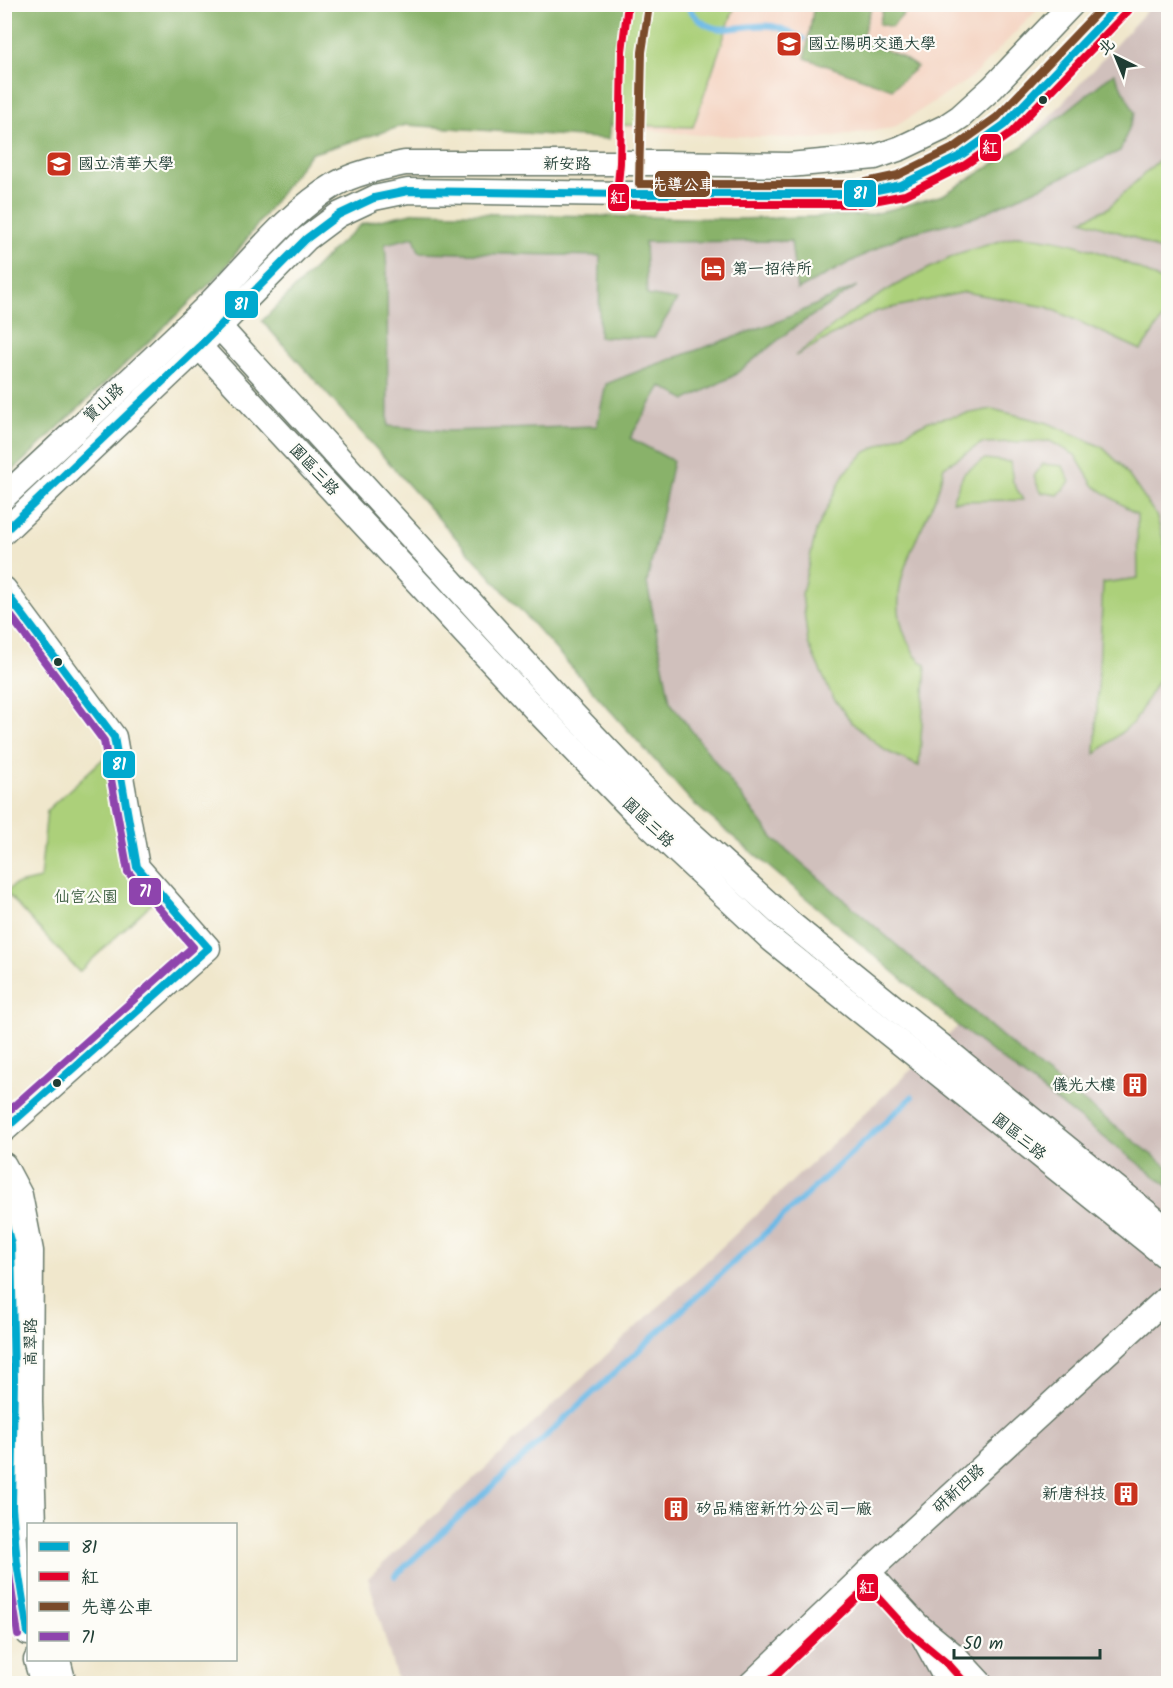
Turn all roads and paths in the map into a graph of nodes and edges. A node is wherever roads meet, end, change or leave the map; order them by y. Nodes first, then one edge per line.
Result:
1 (1072, 4) edge
2 (1120, 4) edge
3 (212, 318) junction
4 (183, 328) junction
5 (199, 347) junction
6 (4, 497) edge
7 (4, 532) edge
8 (4, 589) edge
9 (4, 1130) edge
10 (4, 1165) edge
11 (4, 1216) edge
12 (1168, 1230) edge
13 (1168, 1258) edge
14 (1168, 1297) edge
15 (34, 1523) edge
16 (868, 1572) junction
17 (917, 1625) junction
18 (27, 1627) edge
19 (37, 1661) edge
20 (58, 1661) edge
21 (43, 1683) edge
22 (64, 1683) edge
23 (751, 1683) edge
24 (950, 1683) edge
25 (981, 1683) edge

1 - 3 street, 新安路
2 - 3 street, 新安路
3 - 4 street, 寶山路
3 - 5 street, 寶山路
3 - 12 street, 園區三路
4 - 5 street, 園區三路
4 - 6 street, 寶山路
5 - 7 street, 寶山路
5 - 13 street, 園區三路
8 - 9 street
10 - 15 street, 高翠路
11 - 18 street, 高翠路
14 - 16 street, 研新四路
16 - 17 street
16 - 23 street, 研新四路
17 - 24 street
17 - 25 street
19 - 21 street
20 - 22 street

